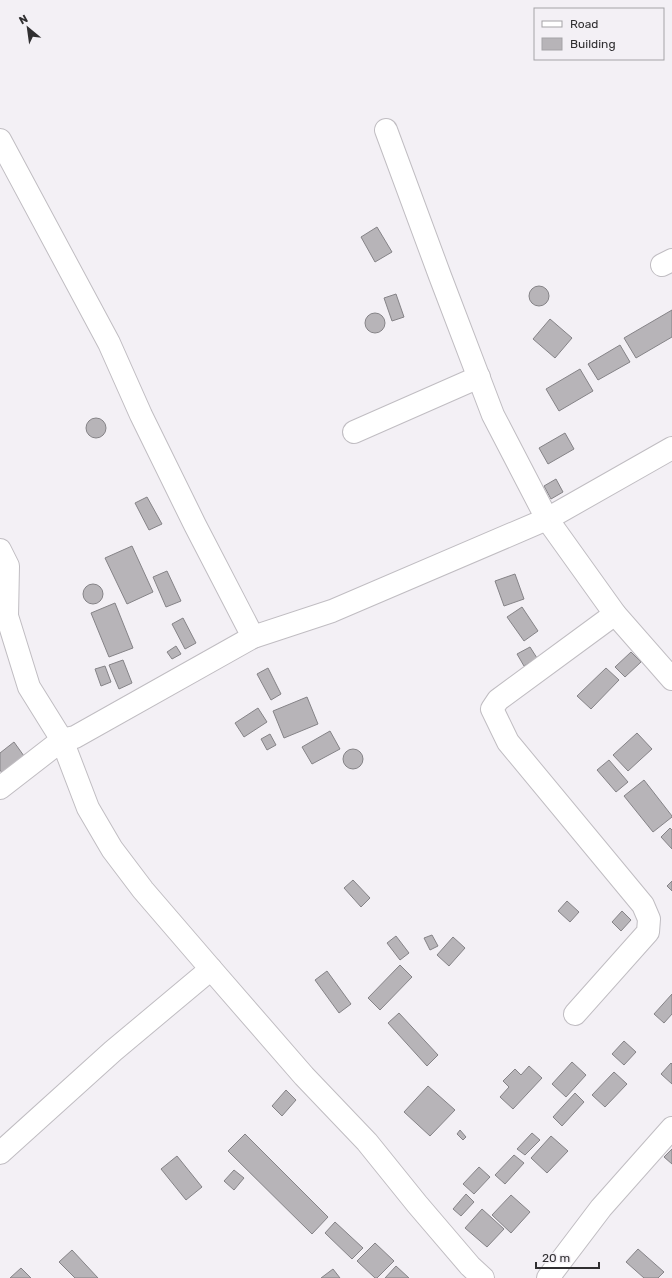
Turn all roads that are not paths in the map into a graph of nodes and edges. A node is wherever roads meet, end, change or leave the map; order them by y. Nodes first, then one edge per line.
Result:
1 (386, 130) dead end
2 (0, 140) edge
3 (479, 378) junction
4 (354, 432) dead end
5 (672, 448) edge
6 (547, 518) junction
7 (0, 550) edge
8 (615, 614) junction
9 (253, 637) junction
10 (672, 679) edge
11 (62, 740) junction
12 (0, 788) edge
13 (211, 969) junction
14 (575, 1014) dead end
15 (672, 1128) edge
16 (0, 1153) edge
17 (483, 1278) edge
18 (548, 1278) edge

1 - 3 street
2 - 9 street
3 - 4 street
3 - 6 street
5 - 6 street
6 - 8 street
6 - 9 street
7 - 11 street
8 - 10 street
8 - 14 street
9 - 11 street
11 - 12 street
11 - 13 street
13 - 16 street
13 - 17 street
15 - 18 street

